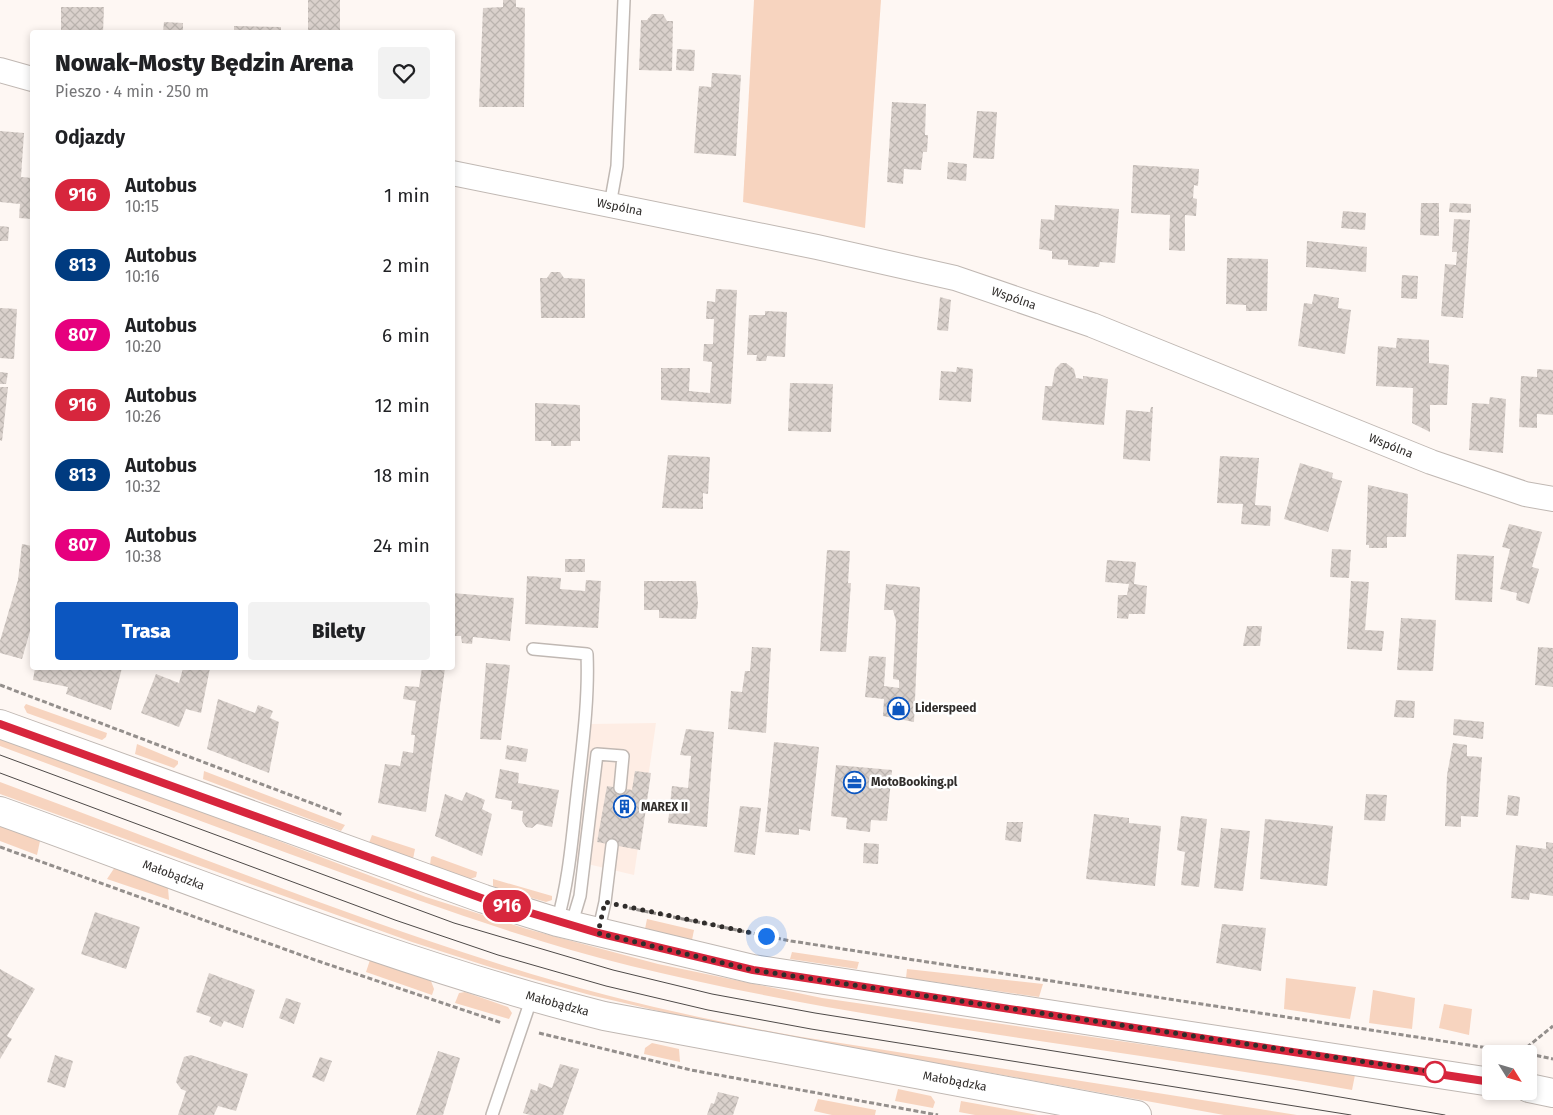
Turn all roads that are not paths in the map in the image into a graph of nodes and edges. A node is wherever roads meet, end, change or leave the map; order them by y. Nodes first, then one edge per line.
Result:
1 (624, 0) edge
2 (0, 70) edge
3 (30, 78) edge
4 (455, 174) edge
5 (610, 205) junction
6 (1553, 499) edge
7 (533, 649) dead end
8 (0, 724) edge
9 (620, 788) dead end
10 (0, 811) edge
11 (612, 845) dead end
12 (564, 924) junction
13 (598, 933) junction
14 (532, 997) junction
15 (1482, 1081) edge
16 (1538, 1090) edge
17 (1553, 1093) edge
18 (492, 1115) edge
19 (1137, 1115) edge

1 - 5 lane
2 - 3 street
4 - 5 street, Wspólna
5 - 6 street, Wspólna
7 - 12 lane
8 - 12 street
9 - 12 lane
10 - 14 street, Małobądzka
11 - 13 lane
12 - 13 street
13 - 15 street
14 - 18 lane
14 - 19 street, Małobądzka
16 - 17 street

